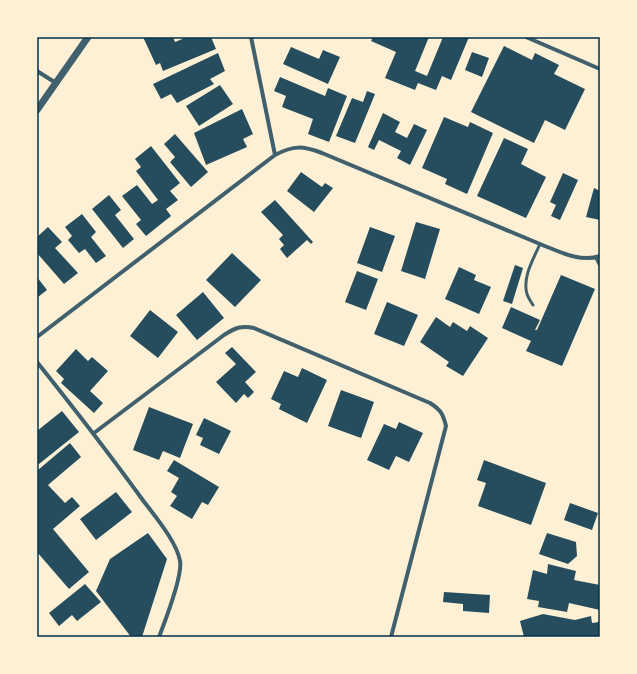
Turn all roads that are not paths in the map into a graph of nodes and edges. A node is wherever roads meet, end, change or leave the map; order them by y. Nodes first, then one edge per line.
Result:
1 (88, 37) edge
2 (251, 37) edge
3 (526, 37) edge
4 (600, 69) edge
5 (37, 71) edge
6 (56, 83) junction
7 (37, 110) edge
8 (275, 155) junction
9 (540, 244) junction
10 (598, 257) edge
11 (600, 266) edge
12 (533, 305) dead end
13 (37, 337) edge
14 (37, 362) edge
15 (94, 433) junction
16 (159, 637) edge
17 (391, 637) edge

1 - 6 street
2 - 8 street
3 - 4 street
5 - 6 street
6 - 7 street
8 - 9 street
8 - 13 street
9 - 10 street
9 - 12 lane
10 - 11 lane
14 - 15 street
15 - 16 street
15 - 17 street

